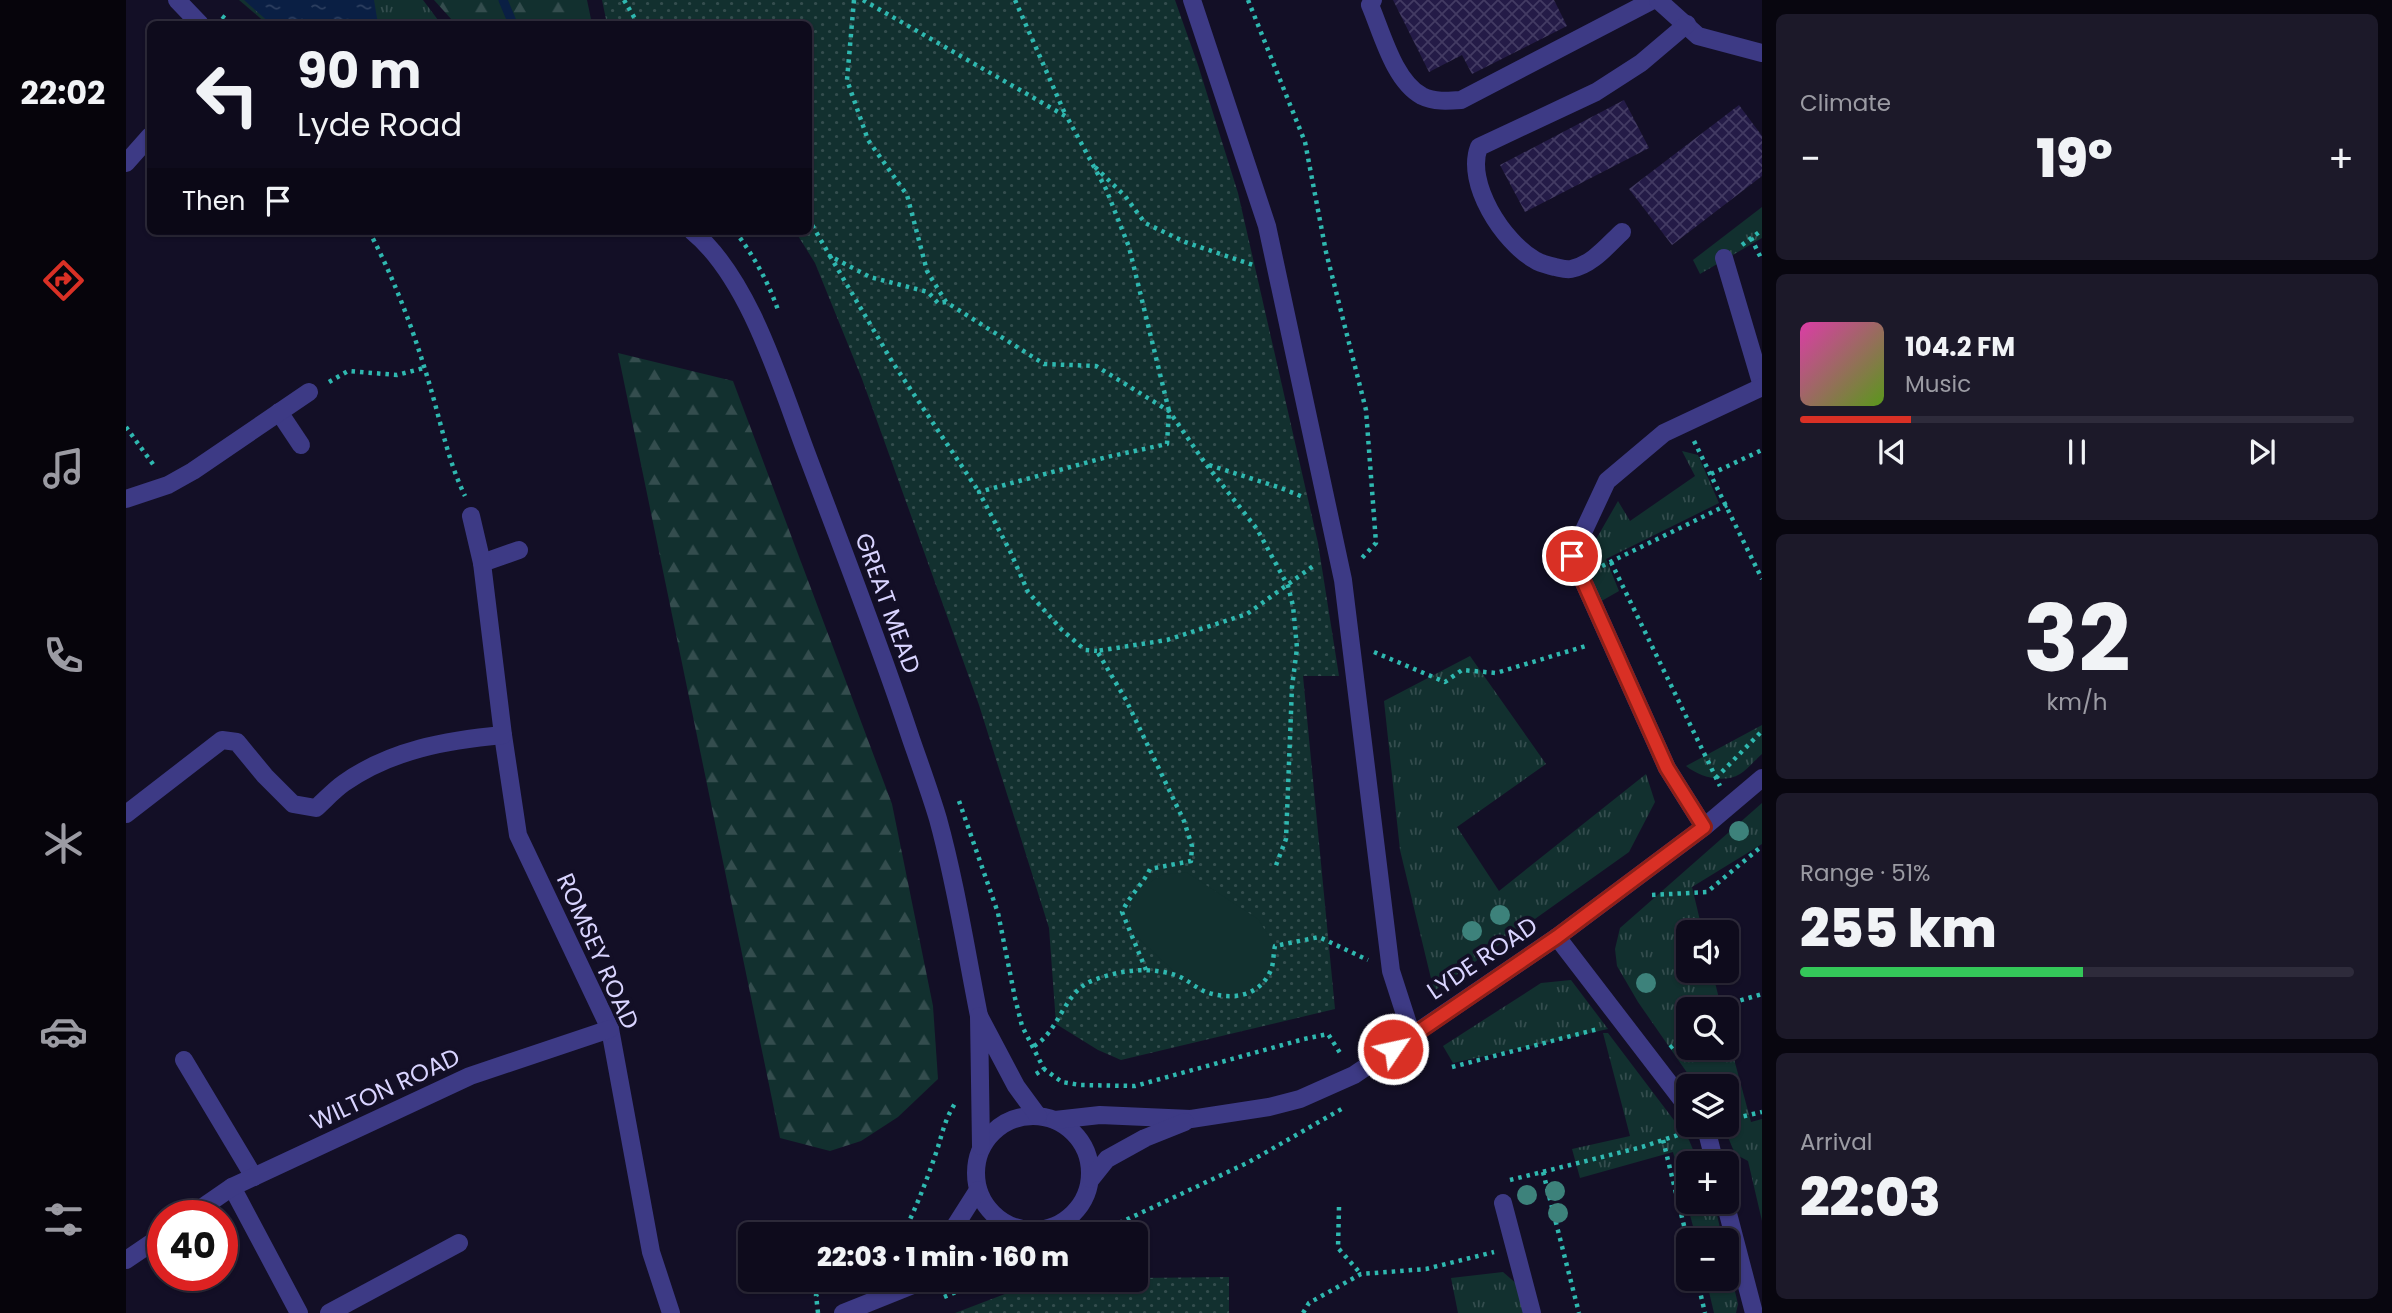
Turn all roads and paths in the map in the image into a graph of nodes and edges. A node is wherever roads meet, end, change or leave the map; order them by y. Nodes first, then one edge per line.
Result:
1 (177, 0) edge
2 (624, 0) edge
3 (854, 0) edge
4 (863, 0) edge
5 (1015, 0) edge
6 (1192, 0) edge
7 (1248, 0) edge
8 (1373, 0) edge
9 (1653, 0) edge
10 (1658, 0) edge
11 (197, 21) edge
12 (636, 21) edge
13 (1687, 24) junction
14 (1762, 53) edge
15 (1067, 117) junction
16 (147, 139) edge
17 (126, 163) edge
18 (1091, 163) junction
19 (812, 225) edge
20 (1622, 232) dead end
21 (371, 235) edge
22 (697, 235) edge
23 (1751, 238) dead end
24 (830, 256) junction
25 (1724, 258) dead end
26 (1762, 260) edge
27 (1262, 268) dead end
28 (946, 302) junction
29 (424, 368) junction
30 (1762, 386) edge
31 (309, 392) joint
32 (1169, 411) junction
33 (279, 412) junction
34 (1685, 423) junction
35 (126, 427) edge
36 (301, 445) dead end
37 (1762, 450) edge
38 (1205, 463) junction
39 (1711, 474) junction
40 (168, 485) junction
41 (1305, 486) dead end
42 (979, 492) junction
43 (126, 499) edge
44 (1727, 505) junction
45 (471, 516) joint
46 (519, 550) dead end
47 (1611, 562) junction
48 (482, 563) junction
49 (1340, 572) junction
50 (1581, 576) junction
51 (1762, 579) edge
52 (1288, 586) junction
53 (1608, 638) junction
54 (1350, 642) junction
55 (1097, 651) junction
56 (1762, 731) edge
57 (503, 734) junction
58 (1716, 778) junction
59 (1762, 778) edge
60 (1729, 806) junction
61 (126, 814) edge
62 (1704, 827) junction
63 (1762, 846) edge
64 (1275, 868) dead end
65 (1651, 895) dead end
66 (1557, 937) junction
67 (1146, 970) junction
68 (1391, 971) junction
69 (1762, 994) edge
70 (1739, 1001) edge
71 (979, 1016) junction
72 (1623, 1023) junction
73 (610, 1029) junction
74 (1412, 1036) junction
75 (1034, 1046) dead end
76 (184, 1060) dead end
77 (1452, 1067) dead end
78 (1676, 1092) edge
79 (979, 1097) junction
80 (1762, 1112) edge
81 (1739, 1117) edge
82 (1047, 1118) junction
83 (1191, 1119) junction
84 (1676, 1135) edge
85 (1663, 1140) junction
86 (981, 1146) junction
87 (1543, 1172) junction
88 (254, 1177) junction
89 (1091, 1179) junction
90 (1499, 1183) dead end
91 (232, 1187) junction
92 (978, 1190) junction
93 (213, 1200) edge
94 (1503, 1203) dead end
95 (1339, 1207) dead end
96 (1728, 1214) edge
97 (909, 1222) edge
98 (958, 1222) edge
99 (1004, 1222) edge
100 (1062, 1222) edge
101 (1685, 1228) edge
102 (459, 1243) dead end
103 (147, 1246) edge
104 (1515, 1247) junction
105 (126, 1260) edge
106 (1361, 1274) junction
107 (1700, 1291) edge
108 (892, 1292) edge
109 (299, 1313) edge
110 (329, 1313) edge
111 (671, 1313) edge
112 (842, 1313) edge
113 (1303, 1313) edge
114 (1532, 1313) edge
115 (1579, 1313) edge
116 (1705, 1313) edge
117 (1754, 1313) edge

1 - 11 street
2 - 12 path
3 - 28 path
4 - 15 path
5 - 15 path
6 - 49 street
7 - 49 path
8 - 9 street
10 - 13 street
13 - 14 street
13 - 20 street
15 - 18 path
16 - 17 street
18 - 27 path
18 - 32 path
19 - 24 path
21 - 29 path
22 - 71 street, GREAT MEAD
23 - 26 path
24 - 28 path
24 - 42 path
25 - 30 street
28 - 32 path
29 - 31 path
29 - 45 path
30 - 34 street
31 - 33 street
32 - 38 path
32 - 42 path
33 - 36 street
33 - 40 street
34 - 39 path
34 - 50 street
35 - 40 path
37 - 39 path
38 - 41 path
38 - 52 path
39 - 44 path
40 - 43 street
42 - 55 path
44 - 47 path
44 - 51 path
45 - 48 street, ROMSEY ROAD
46 - 48 street
47 - 50 path
47 - 58 path
48 - 57 street, ROMSEY ROAD
49 - 52 path
49 - 54 street
50 - 53 street
52 - 55 path
52 - 64 path
53 - 54 path
53 - 62 street
54 - 68 street
55 - 67 path
56 - 58 path
57 - 61 street
57 - 73 street, ROMSEY ROAD
58 - 60 path
59 - 60 street, LYDE ROAD
60 - 62 street, LYDE ROAD
62 - 66 street, LYDE ROAD
63 - 65 path
66 - 72 street
66 - 74 street, LYDE ROAD
67 - 68 path
67 - 75 path
68 - 74 street
69 - 70 path
71 - 79 street, GREAT MEAD
71 - 82 street, GREAT MEAD
72 - 77 path
72 - 78 street
73 - 88 street, WILTON ROAD
73 - 111 street, ROMSEY ROAD
74 - 83 street, LYDE ROAD
76 - 88 street
79 - 86 street, GREAT MEAD
79 - 97 path
80 - 81 path
82 - 83 street, LYDE ROAD
82 - 86 street, LYDE ROAD
82 - 89 street
83 - 89 street, LYDE ROAD
84 - 85 path
85 - 87 path
85 - 101 path
86 - 92 street
87 - 90 path
87 - 115 path
88 - 91 street, WILTON ROAD
89 - 100 street, LYDE ROAD
91 - 93 street, WILTON ROAD
91 - 109 street
92 - 98 street
92 - 99 street, LYDE ROAD
94 - 104 street
95 - 106 path
96 - 117 street
102 - 110 street
103 - 105 street
104 - 106 path
104 - 114 street
106 - 113 path
107 - 116 path
108 - 112 street

